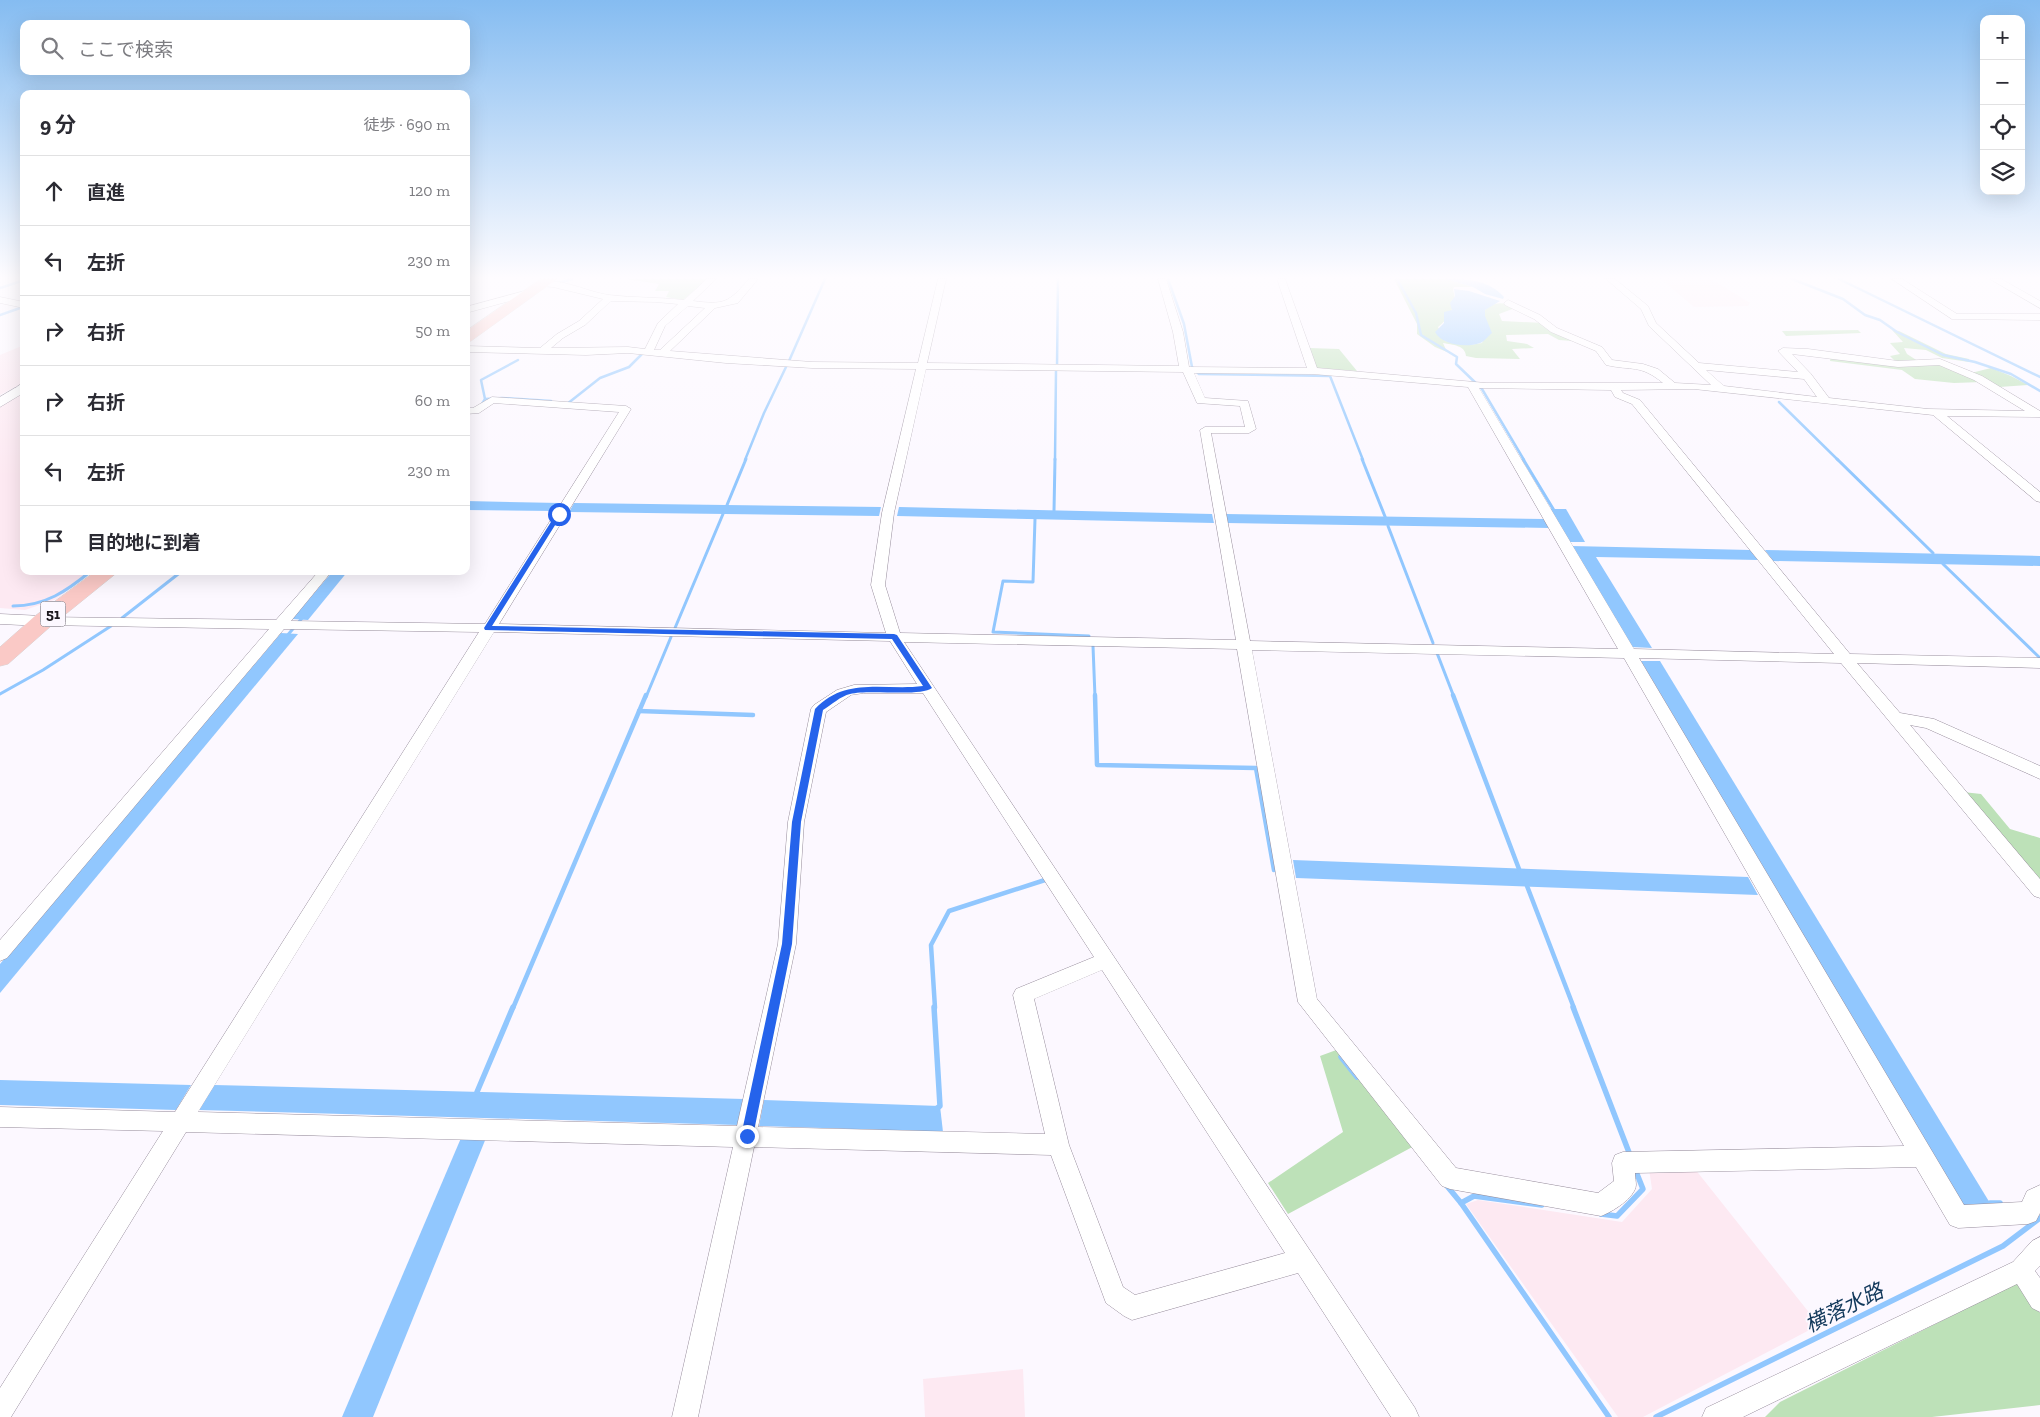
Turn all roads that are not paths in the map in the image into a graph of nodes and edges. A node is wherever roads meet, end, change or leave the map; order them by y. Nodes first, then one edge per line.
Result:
1 (549, 345) edge
2 (652, 345) edge
3 (671, 345) edge
4 (926, 345) edge
5 (1180, 345) edge
6 (1304, 345) edge
7 (1590, 345) edge
8 (1675, 345) edge
9 (470, 349) edge
10 (542, 351) junction
11 (649, 351) junction
12 (663, 353) junction
13 (921, 366) junction
14 (1698, 366) junction
15 (1192, 370) junction
16 (1313, 371) junction
17 (1807, 376) junction
18 (1471, 384) junction
19 (1672, 386) junction
20 (1614, 387) junction
21 (1720, 388) junction
22 (19, 389) edge
23 (1826, 401) junction
24 (1, 402) edge
25 (470, 411) edge
26 (1936, 412) junction
27 (2039, 414) edge
28 (2040, 498) edge
29 (104, 575) edge
30 (323, 575) edge
31 (0, 619) edge
32 (43, 621) junction
33 (290, 625) junction
34 (487, 628) junction
35 (894, 637) junction
36 (1244, 645) junction
37 (1640, 654) junction
38 (1845, 658) junction
39 (0, 660) edge
40 (2040, 663) edge
41 (928, 688) junction
42 (1896, 718) junction
43 (2040, 773) edge
44 (2040, 892) edge
45 (0, 953) edge
46 (1106, 960) junction
47 (191, 1104) junction
48 (0, 1117) edge
49 (750, 1120) junction
50 (1058, 1145) junction
51 (1923, 1156) junction
52 (2038, 1200) edge
53 (2040, 1249) edge
54 (1302, 1260) junction
55 (2021, 1270) junction
56 (2040, 1300) edge
57 (0, 1411) edge
58 (686, 1417) edge
59 (1406, 1417) edge
60 (1715, 1417) edge

1 - 10 street
2 - 11 street
3 - 12 street
4 - 13 street
5 - 15 street
6 - 16 street
7 - 19 street
8 - 14 street
9 - 10 street
10 - 11 street
11 - 12 street
12 - 13 street
13 - 15 street
13 - 35 street
14 - 17 street
14 - 21 street
15 - 16 street
15 - 36 street
16 - 18 street
17 - 23 street
17 - 27 street
18 - 20 street
18 - 37 street
19 - 20 street
19 - 21 street
20 - 38 street
21 - 23 street
22 - 24 street
23 - 26 street
25 - 34 street
26 - 27 street
26 - 28 street
29 - 32 main road, 51
30 - 33 street
31 - 32 street
32 - 33 street
32 - 39 main road, 51
33 - 34 street
33 - 45 street
34 - 35 street
34 - 47 street
35 - 36 street
35 - 41 street
36 - 37 street
36 - 51 street
37 - 38 street
37 - 51 street
38 - 40 street
38 - 42 street
41 - 46 street
41 - 49 street
42 - 43 street
42 - 44 street
46 - 50 street
46 - 54 street
47 - 48 street
47 - 49 street
47 - 57 street
49 - 50 street
49 - 58 street
50 - 54 street
51 - 52 street
53 - 55 street
54 - 59 street
55 - 56 street
55 - 60 street

